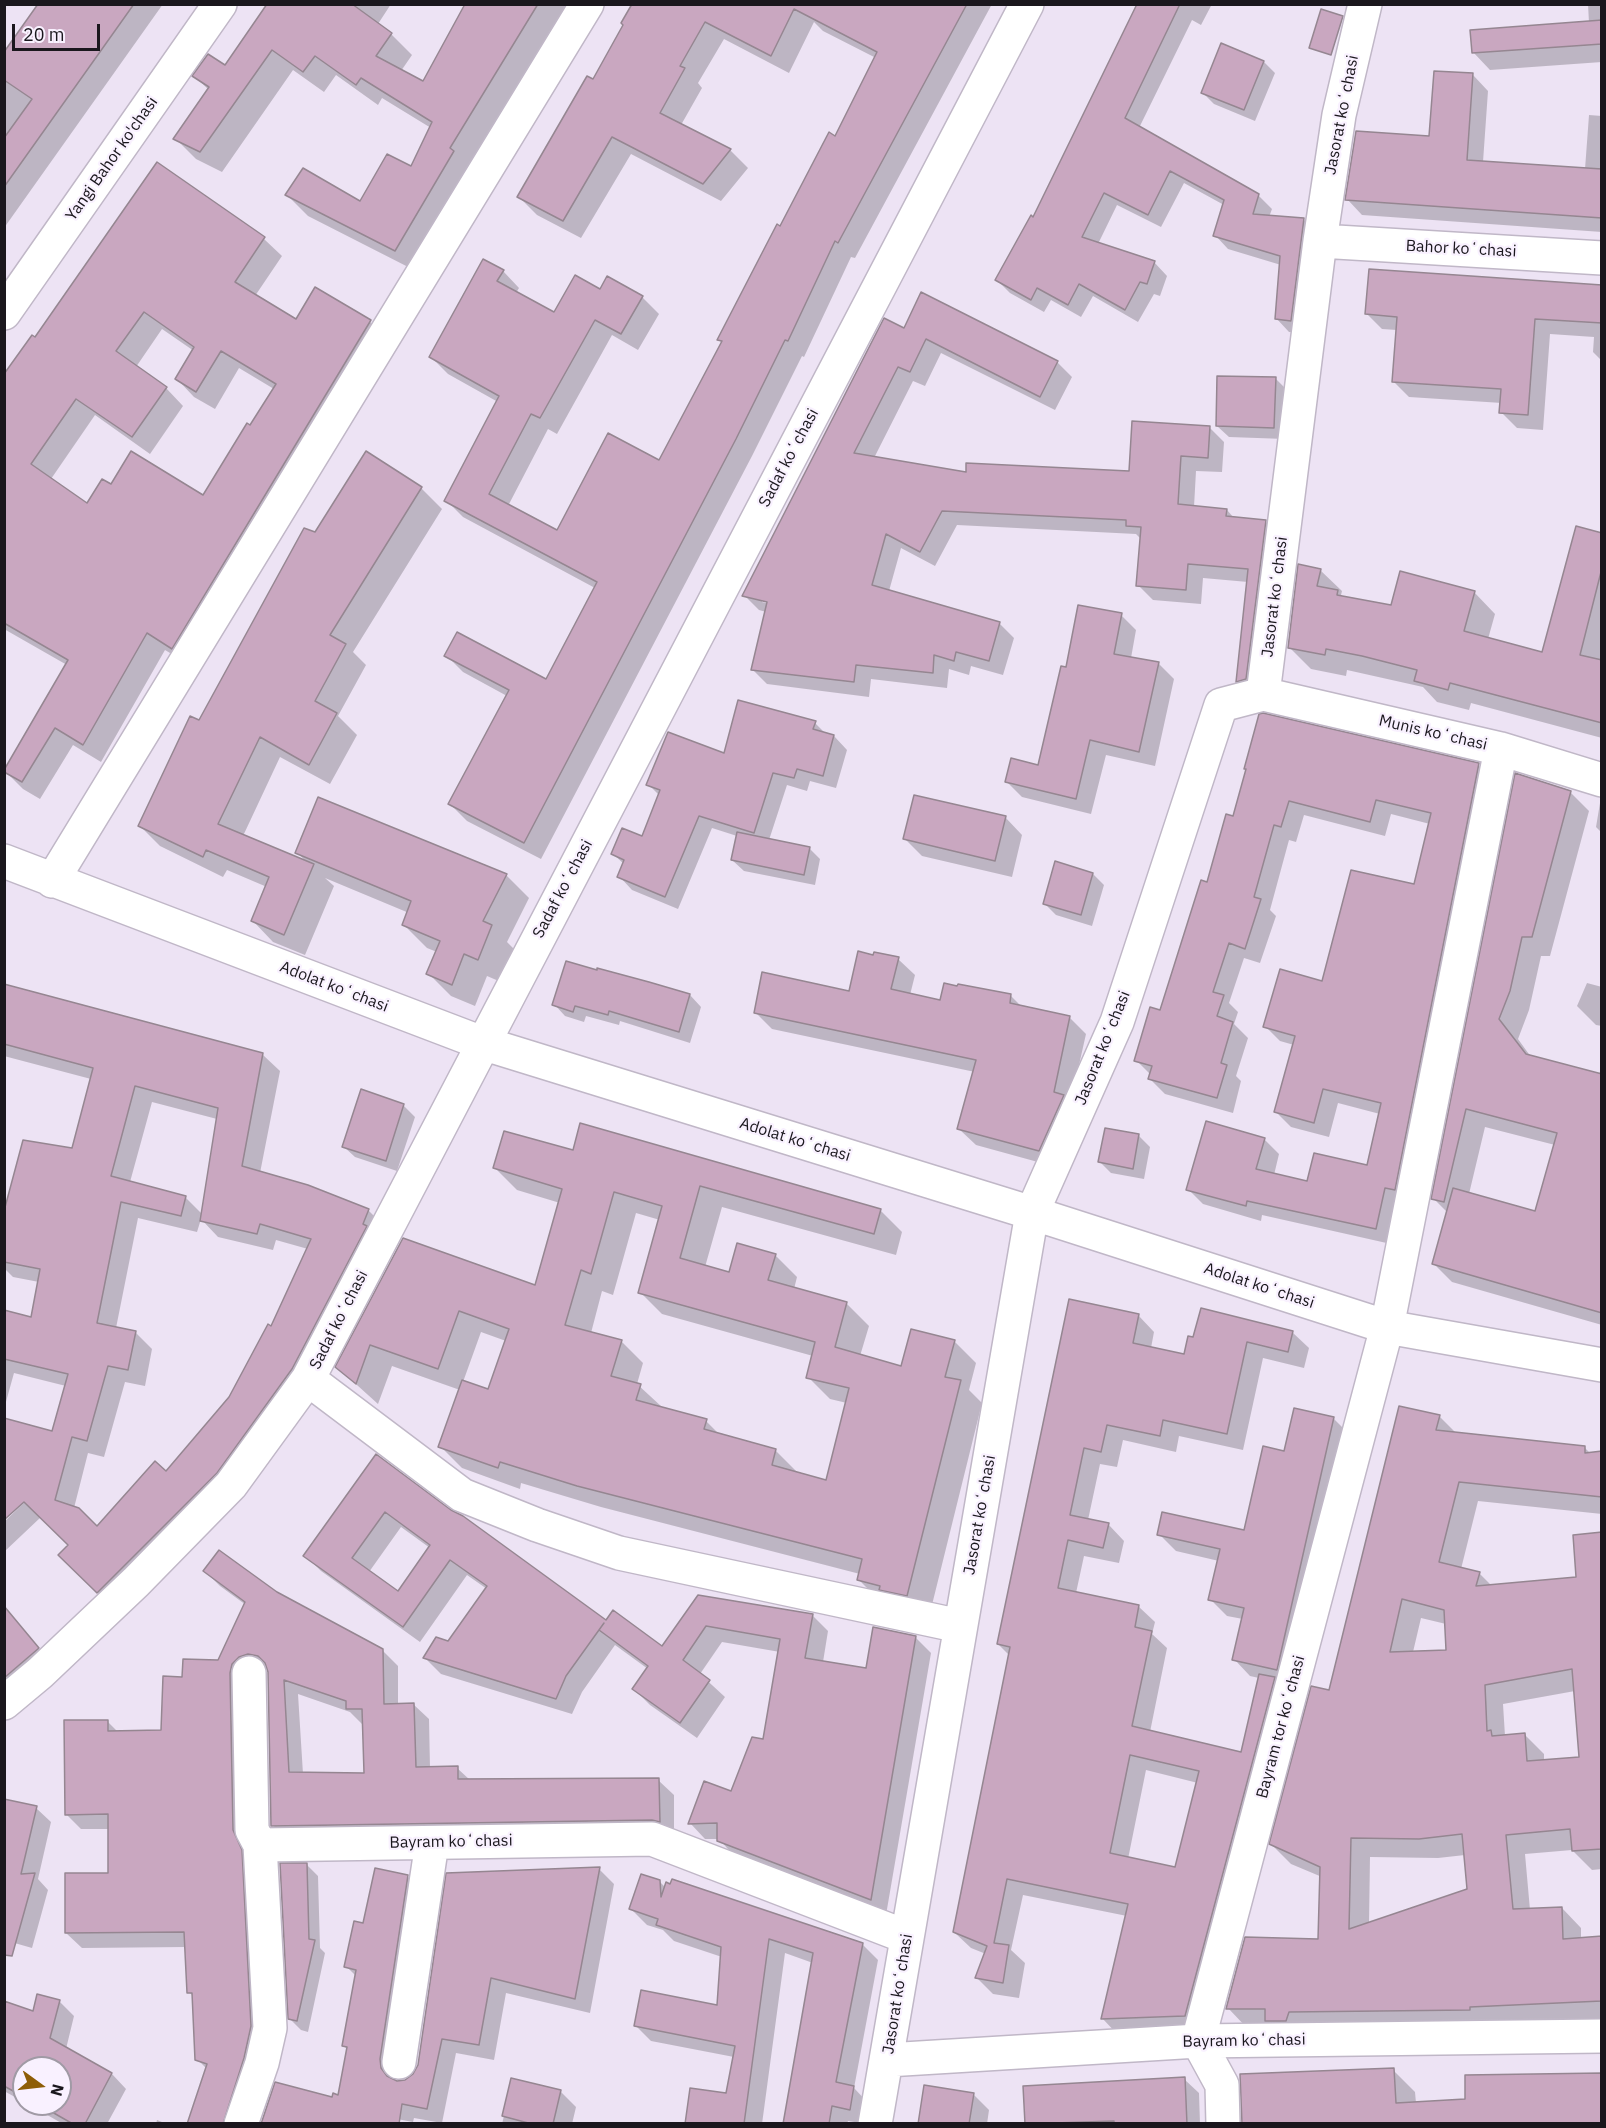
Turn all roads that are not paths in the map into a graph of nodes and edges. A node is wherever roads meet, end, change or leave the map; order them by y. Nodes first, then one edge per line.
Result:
1 (220, 4) edge
2 (587, 4) edge
3 (1027, 4) edge
4 (1365, 4) edge
5 (1320, 242) junction
6 (1602, 258) edge
7 (4, 313) edge
8 (1263, 694) junction
9 (1501, 749) junction
10 (1602, 780) edge
11 (4, 861) edge
12 (52, 880) junction
13 (482, 1043) junction
14 (1032, 1213) junction
15 (1387, 1327) junction
16 (1602, 1365) edge
17 (308, 1379) junction
18 (960, 1626) junction
19 (249, 1673) dead end
20 (4, 1703) edge
21 (432, 1843) junction
22 (260, 1845) junction
23 (907, 1936) junction
24 (1602, 2036) edge
25 (1198, 2041) junction
26 (887, 2060) junction
27 (399, 2062) dead end
28 (241, 2124) edge
29 (875, 2124) edge
30 (1223, 2124) edge

1 - 7 street, Yangi Bahor ko'chasi
2 - 12 street
3 - 13 street, Sadaf koʻchasi
4 - 5 street, Jasorat koʻchasi
5 - 6 street, Bahor koʻchasi
5 - 8 street, Jasorat koʻchasi
8 - 9 street, Munis koʻchasi
8 - 14 street, Jasorat koʻchasi
9 - 10 street, Munis koʻchasi
9 - 15 street, Bayram tor koʻchasi
11 - 12 street, Adolat koʻchasi
12 - 13 street, Adolat koʻchasi
13 - 14 street, Adolat koʻchasi
13 - 17 street, Sadaf koʻchasi
14 - 15 street, Adolat koʻchasi
14 - 18 street, Jasorat koʻchasi
15 - 16 street, Adolat koʻchasi
15 - 25 street, Bayram tor koʻchasi
17 - 18 street
17 - 20 street, Sadaf koʻchasi
18 - 23 street, Jasorat koʻchasi
19 - 22 street
21 - 22 street, Bayram koʻchasi
21 - 23 street, Bayram koʻchasi
21 - 27 street
22 - 28 street
23 - 26 street, Jasorat koʻchasi
24 - 25 street, Bayram koʻchasi
25 - 26 street, Bayram koʻchasi
25 - 30 street
26 - 29 street, Jasorat koʻchasi

